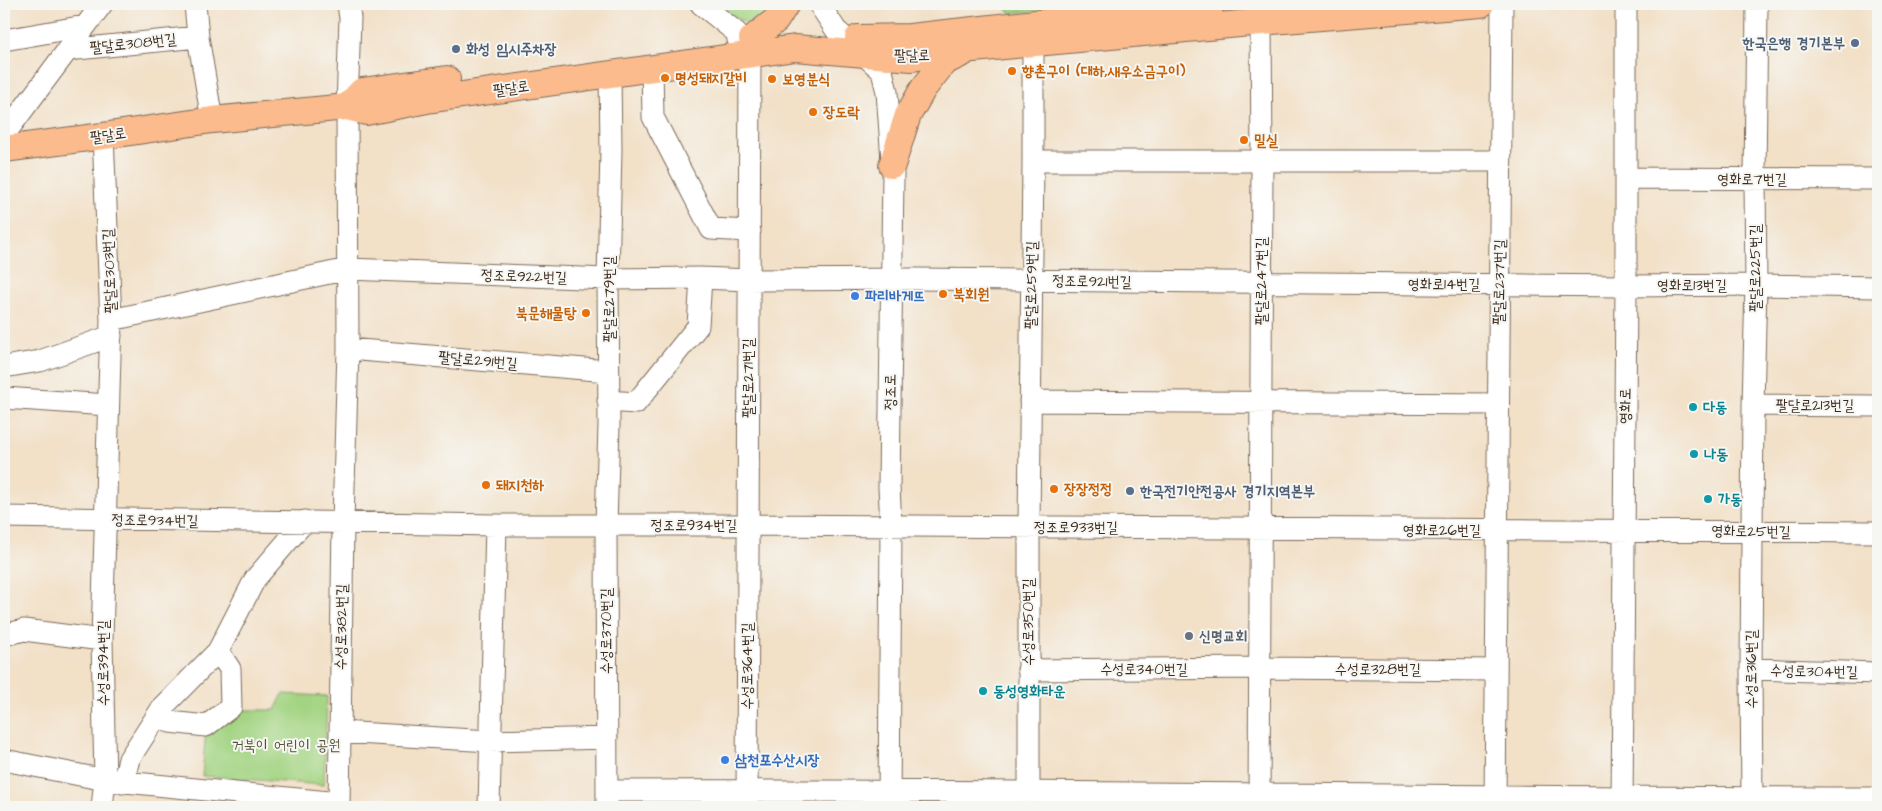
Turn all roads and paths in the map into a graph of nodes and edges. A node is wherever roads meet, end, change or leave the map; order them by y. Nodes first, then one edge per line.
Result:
1 (102, 4) edge
2 (195, 4) edge
3 (348, 4) edge
4 (701, 4) edge
5 (786, 4) edge
6 (819, 4) edge
7 (1481, 4) edge
8 (1502, 4) edge
9 (1626, 4) edge
10 (1757, 4) edge
11 (1268, 13) edge
12 (85, 26) junction
13 (198, 37) junction
14 (4, 40) edge
15 (747, 45) junction
16 (852, 45) junction
17 (1033, 45) junction
18 (973, 49) junction
19 (67, 50) junction
20 (652, 68) junction
21 (610, 73) junction
22 (347, 106) junction
23 (212, 120) junction
24 (4, 135) edge
25 (103, 136) junction
26 (4, 149) edge
27 (1262, 160) junction
28 (1034, 161) junction
29 (1500, 161) junction
30 (892, 165) junction
31 (1627, 178) junction
32 (1755, 179) junction
33 (1878, 179) edge
34 (750, 231) junction
35 (348, 269) junction
36 (701, 278) junction
37 (608, 279) junction
38 (749, 280) junction
39 (892, 280) junction
40 (1031, 281) junction
41 (1261, 283) junction
42 (1498, 284) junction
43 (1756, 285) junction
44 (1626, 286) junction
45 (1878, 286) edge
46 (111, 328) junction
47 (348, 349) junction
48 (4, 367) edge
49 (608, 371) junction
50 (4, 398) edge
51 (608, 401) junction
52 (1030, 401) junction
53 (1260, 402) junction
54 (1498, 404) junction
55 (108, 405) junction
56 (1753, 405) junction
57 (1878, 406) edge
58 (4, 518) edge
59 (106, 519) junction
60 (305, 521) junction
61 (343, 522) junction
62 (496, 525) junction
63 (606, 525) junction
64 (747, 525) junction
65 (891, 526) junction
66 (1029, 526) junction
67 (1260, 528) junction
68 (1497, 530) junction
69 (1623, 530) junction
70 (1753, 531) junction
71 (1878, 532) edge
72 (4, 635) edge
73 (102, 640) junction
74 (218, 651) junction
75 (1259, 668) junction
76 (1028, 670) junction
77 (1496, 670) junction
78 (1751, 670) junction
79 (1878, 672) edge
80 (156, 717) junction
81 (340, 732) junction
82 (607, 738) junction
83 (490, 741) junction
84 (4, 760) edge
85 (114, 781) junction
86 (1878, 798) edge
87 (607, 799) edge
88 (747, 799) edge
89 (890, 799) edge
90 (1029, 799) edge
91 (1259, 800) edge
92 (1495, 802) edge
93 (1622, 802) edge
94 (1752, 802) edge
95 (339, 805) edge
96 (102, 807) edge
97 (489, 807) edge

1 - 12 street, 팔달로308번길
2 - 13 street
3 - 22 street
4 - 15 street
5 - 15 main road
6 - 16 street, 정조로
7 - 11 main road, 팔달로
8 - 29 street, 팔달로237번길
9 - 31 street, 영화로
10 - 32 street, 팔달로225번길
11 - 16 main road, 팔달로
11 - 17 main road, 팔달로
11 - 27 street, 팔달로247번길
12 - 14 street, 팔달로308번길
12 - 19 street, 팔달로308번길
13 - 19 street, 팔달로308번길
13 - 23 street
15 - 16 main road, 팔달로
15 - 20 main road, 팔달로
15 - 22 main road, 팔달로
15 - 34 street, 팔달로271번길
16 - 18 main road, 팔달로
16 - 30 street, 정조로
17 - 18 main road, 팔달로
17 - 28 street, 팔달로259번길
18 - 30 main road
19 - 24 street, 팔달로308번길
20 - 21 main road, 팔달로
20 - 34 street
21 - 22 main road, 팔달로
21 - 37 street, 팔달로279번길
22 - 23 main road, 팔달로
22 - 35 street
23 - 25 main road, 팔달로
25 - 26 main road, 팔달로
25 - 46 street, 팔달로303번길
27 - 28 street
27 - 29 street
27 - 41 street, 팔달로247번길
28 - 40 street, 팔달로259번길
29 - 42 street, 팔달로237번길
30 - 39 street, 정조로
31 - 32 street, 영화로7번길
31 - 44 street, 영화로
32 - 33 street, 영화로7번길
32 - 43 street, 팔달로225번길
34 - 38 street, 팔달로271번길
35 - 37 street, 정조로922번길
35 - 46 street
35 - 47 street
36 - 37 street, 정조로922번길
36 - 38 street, 정조로922번길
36 - 51 street
37 - 49 street, 팔달로279번길
38 - 39 street, 정조로922번길
38 - 64 street, 팔달로271번길
39 - 40 street, 정조로921번길
39 - 65 street, 정조로
40 - 41 street, 정조로921번길
40 - 52 street, 팔달로259번길
41 - 42 street, 영화로14번길
41 - 53 street, 팔달로247번길
42 - 44 street, 영화로14번길
42 - 54 street, 팔달로237번길
43 - 44 street, 영화로13번길
43 - 45 street, 영화로13번길
43 - 56 street, 팔달로225번길
44 - 69 street, 영화로
46 - 48 street
46 - 55 street, 팔달로303번길
47 - 49 street, 팔달로291번길
47 - 61 street
49 - 51 street, 팔달로279번길
50 - 55 street
51 - 63 street, 팔달로279번길
52 - 53 street
52 - 66 street, 팔달로259번길
53 - 54 street
53 - 67 street, 팔달로247번길
54 - 68 street, 팔달로237번길
55 - 59 street, 팔달로303번길
56 - 57 street, 팔달로213번길
56 - 70 street, 팔달로225번길
58 - 59 street, 정조로934번길
59 - 60 street, 정조로934번길
59 - 73 street, 수성로394번길
60 - 61 street, 정조로934번길
60 - 74 street
61 - 62 street, 정조로934번길
61 - 81 street, 수성로382번길
62 - 63 street, 정조로934번길
62 - 83 street
63 - 64 street, 정조로934번길
63 - 82 street, 수성로370번길
64 - 65 street, 정조로934번길
64 - 88 street, 수성로364번길
65 - 66 street, 정조로933번길
65 - 89 street, 정조로
66 - 67 street, 정조로933번길
66 - 76 street, 수성로350번길
67 - 68 street, 영화로26번길
67 - 75 street
68 - 69 street, 영화로26번길
68 - 77 street
69 - 70 street, 영화로25번길
69 - 93 street, 영화로
70 - 71 street, 영화로25번길
70 - 78 street, 수성로316번길
72 - 73 street
73 - 85 street, 수성로394번길
74 - 80 street
74 - 80 street
75 - 76 street, 수성로340번길
75 - 77 street, 수성로328번길
75 - 91 street
76 - 90 street, 수성로350번길
77 - 92 street
78 - 79 street, 수성로304번길
78 - 94 street, 수성로316번길
80 - 85 street
81 - 83 street
81 - 95 street, 수성로382번길
82 - 83 street
82 - 87 street, 수성로370번길
83 - 97 street
84 - 85 street
85 - 95 street
85 - 96 street, 수성로394번길
86 - 94 street
87 - 88 street
88 - 89 street
89 - 90 street
90 - 91 street
91 - 92 street
92 - 93 street
93 - 94 street

